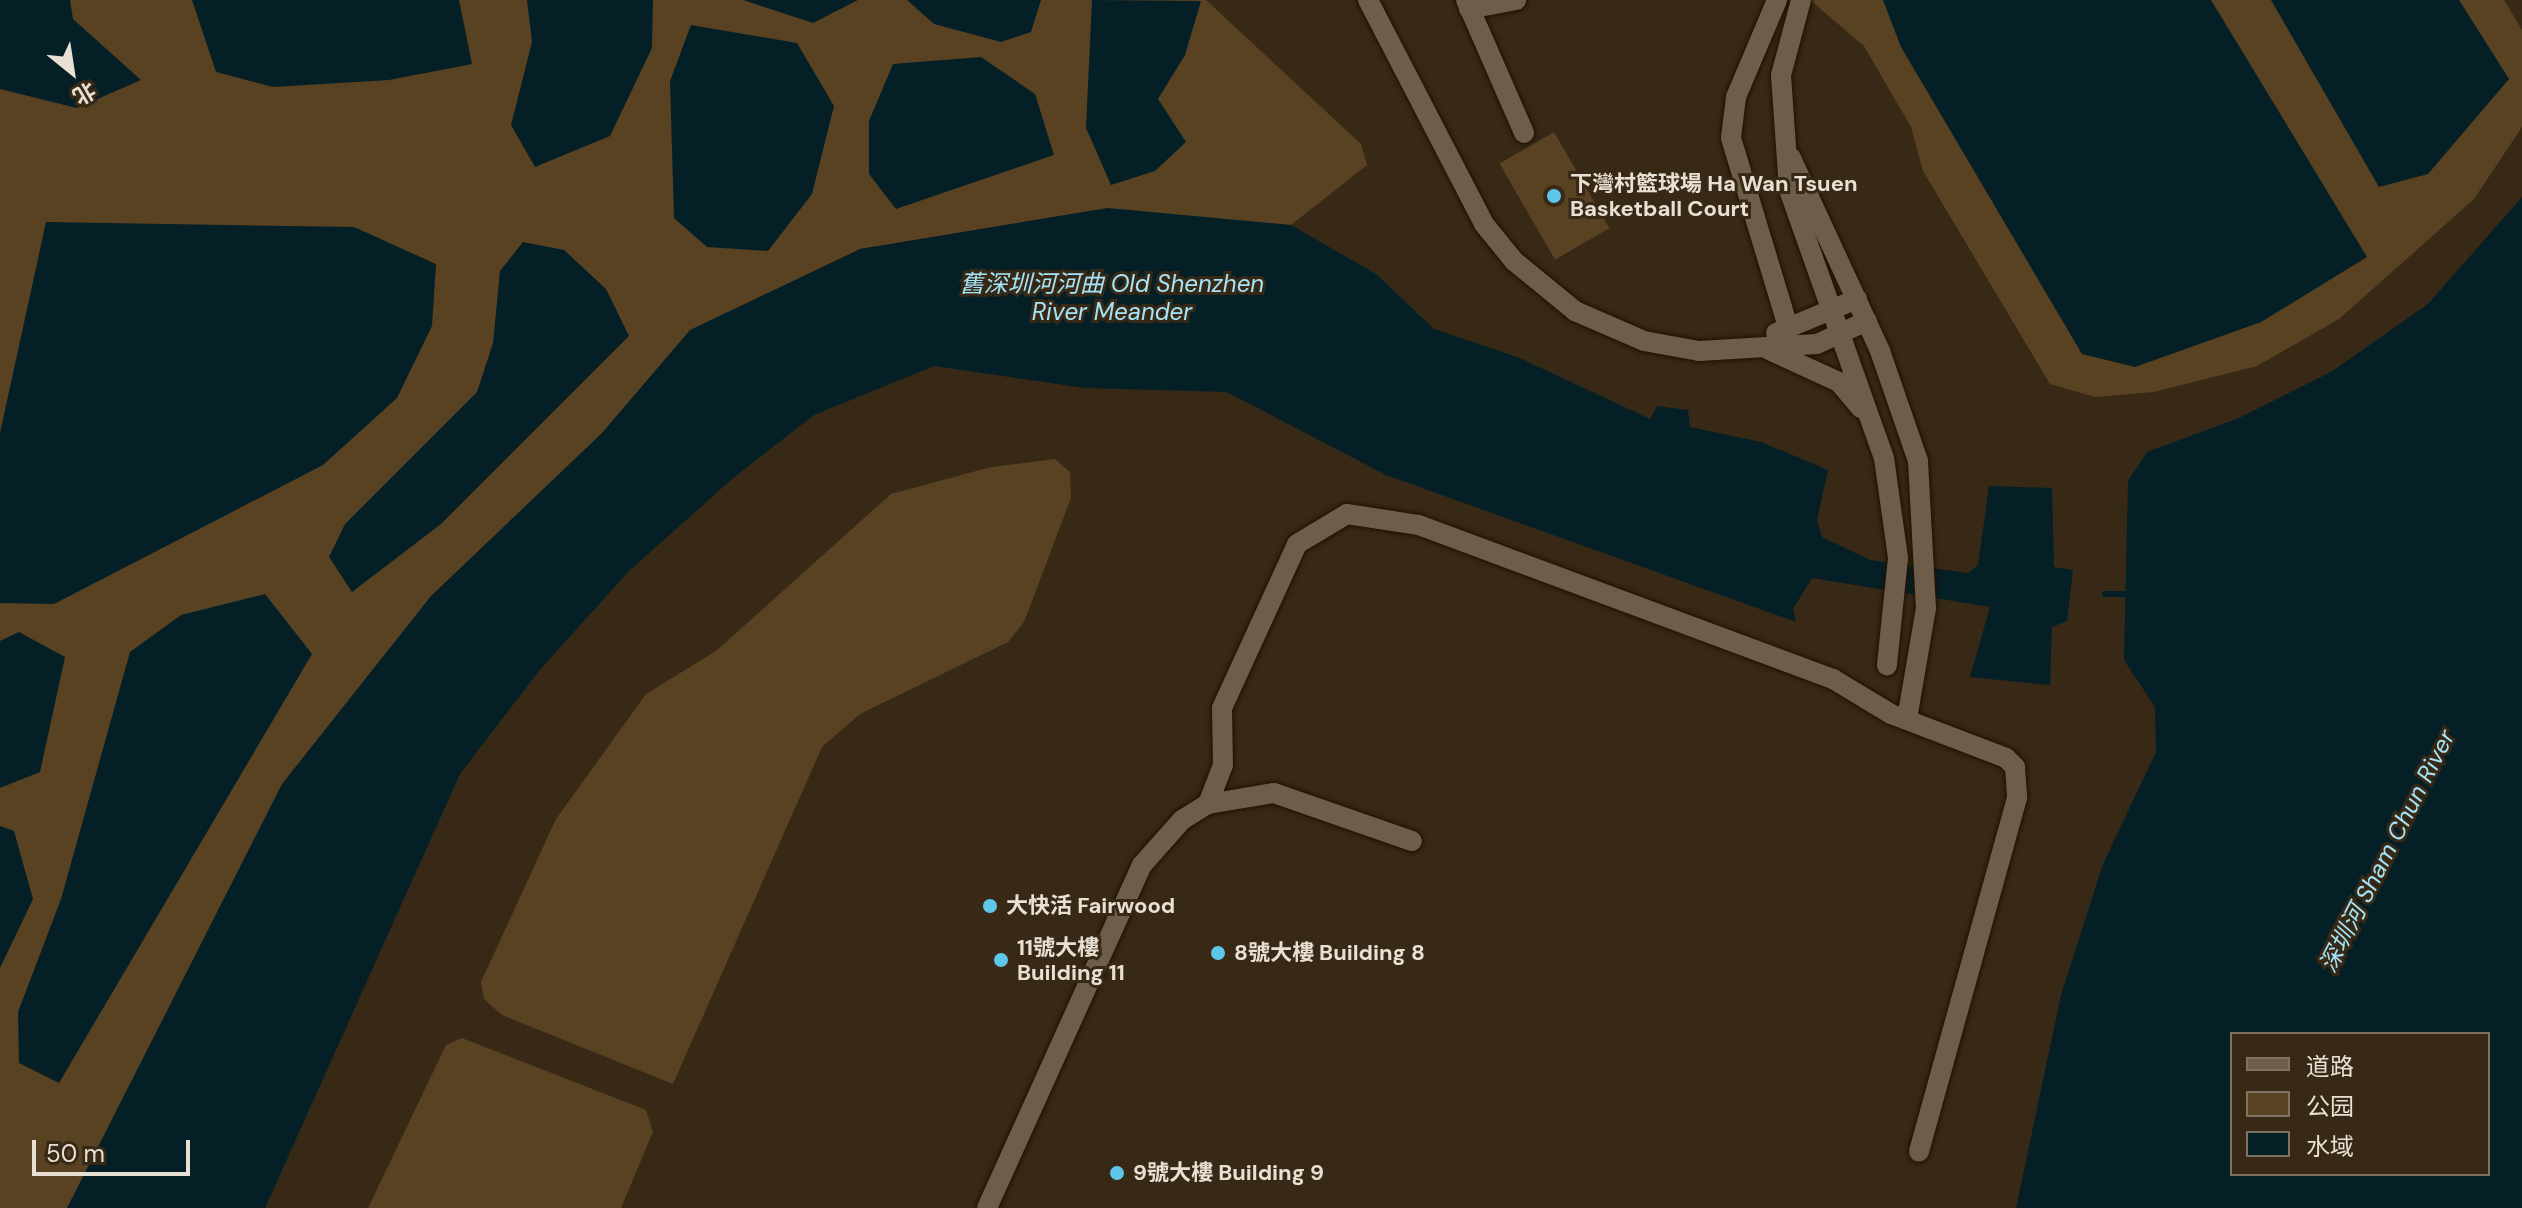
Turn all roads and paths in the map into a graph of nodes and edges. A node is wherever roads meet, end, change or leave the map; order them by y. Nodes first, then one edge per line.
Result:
1 (1368, 0) edge
2 (1516, 0) edge
3 (1777, 0) edge
4 (1801, 0) edge
5 (1468, 4) edge
6 (1524, 133) dead end
7 (1784, 144) junction
8 (1857, 299) junction
9 (1829, 311) junction
10 (1867, 321) junction
11 (1788, 327) junction
12 (1838, 334) junction
13 (1741, 348) junction
14 (1871, 420) junction
15 (1887, 665) dead end
16 (1907, 719) junction
17 (1208, 804) junction
18 (1412, 841) dead end
19 (1919, 1152) dead end
20 (987, 1208) edge

1 - 13 street
2 - 5 street
3 - 11 street
4 - 7 street
5 - 6 street
7 - 8 street
7 - 9 street
8 - 9 street
8 - 10 street
9 - 11 street
9 - 12 street
10 - 12 street
10 - 16 street
11 - 13 street
12 - 13 street
12 - 14 street
13 - 14 street
14 - 15 street
16 - 17 street
16 - 19 street
17 - 18 street
17 - 20 street

